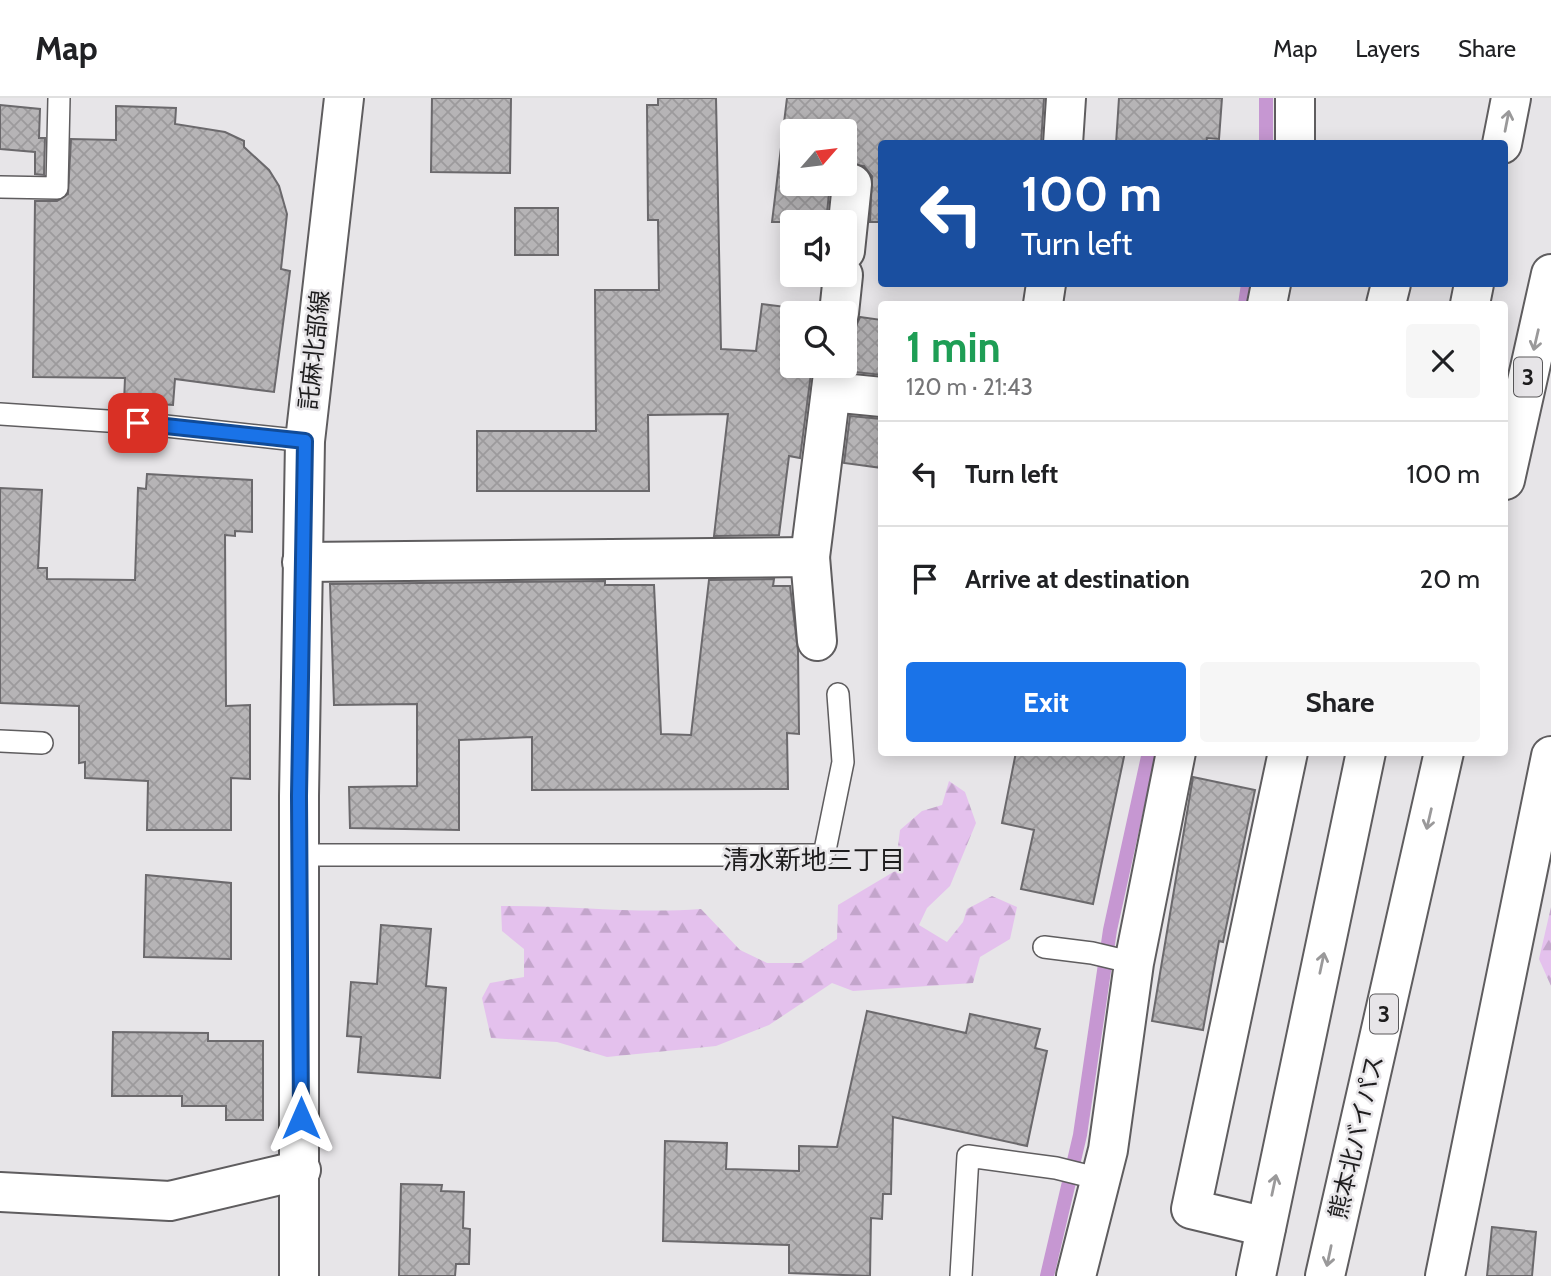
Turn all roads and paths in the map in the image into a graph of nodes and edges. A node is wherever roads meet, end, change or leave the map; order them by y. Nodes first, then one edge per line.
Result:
1 (59, 98) edge
2 (344, 98) edge
3 (1066, 98) edge
4 (1295, 98) edge
5 (1511, 98) edge
6 (1063, 140) edge
7 (1295, 140) edge
8 (1503, 140) edge
9 (0, 187) edge
10 (1551, 274) edge
11 (833, 379) edge
12 (878, 396) edge
13 (0, 414) edge
14 (305, 441) junction
15 (1508, 467) edge
16 (810, 557) junction
17 (302, 562) junction
18 (817, 641) dead end
19 (838, 694) dead end
20 (0, 741) edge
21 (42, 743) dead end
22 (1175, 756) edge
23 (1287, 756) edge
24 (1365, 756) edge
25 (1443, 756) edge
26 (1551, 756) edge
27 (300, 855) junction
28 (1044, 947) dead end
29 (1128, 962) junction
30 (301, 1170) junction
31 (1093, 1177) junction
32 (0, 1192) edge
33 (1266, 1227) junction
34 (299, 1276) edge
35 (961, 1276) edge
36 (1076, 1276) edge
37 (1256, 1276) edge
38 (1325, 1276) edge
39 (1445, 1276) edge

1 - 9 lane
2 - 14 main road, 託麻北部線
3 - 6 main road
4 - 7 main road
8 -> 5 main road
10 -> 15 main road, 3
11 - 12 main road
11 - 16 main road
13 - 14 lane
14 - 17 main road, 託麻北部線
16 - 17 main road
16 - 18 main road
17 - 27 main road, 託麻北部線
19 - 27 lane
20 - 21 lane
22 - 29 main road
23 - 33 main road
33 -> 24 main road
25 -> 38 main road, 熊本北バイパス / 3
26 - 39 main road
27 - 30 main road, 託麻北部線
28 - 29 lane
29 - 31 main road
30 - 32 main road
30 - 34 main road, 託麻北部線
31 - 35 lane
31 - 36 main road
33 - 37 main road

